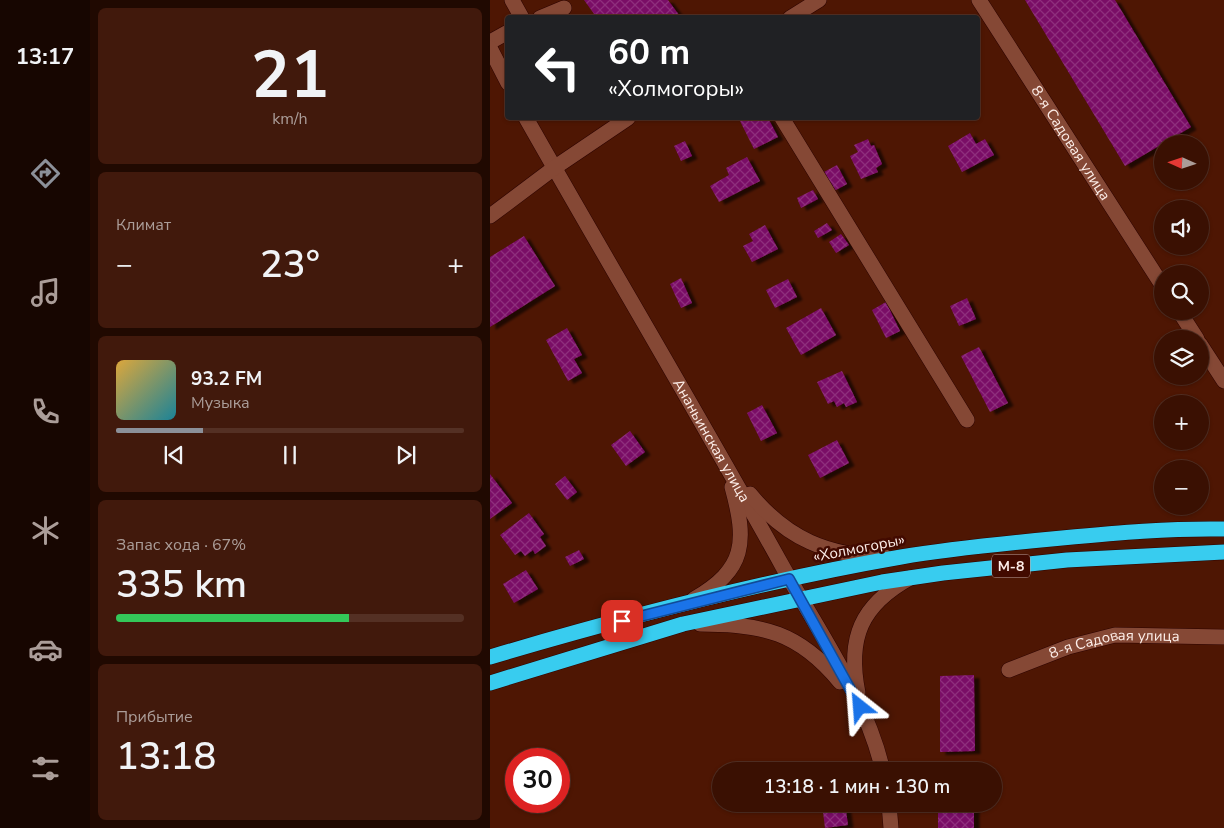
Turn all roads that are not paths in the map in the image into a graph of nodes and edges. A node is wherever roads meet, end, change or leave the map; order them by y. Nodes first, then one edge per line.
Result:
1 (512, 0) edge
2 (819, 0) edge
3 (979, 0) edge
4 (565, 8) edge
5 (520, 15) edge
6 (548, 15) edge
7 (795, 15) edge
8 (505, 34) edge
9 (490, 42) edge
10 (490, 48) edge
11 (505, 77) edge
12 (527, 120) edge
13 (625, 120) edge
14 (783, 120) edge
15 (554, 168) junction
16 (490, 216) edge
17 (1154, 273) edge
18 (1209, 358) edge
19 (1224, 381) edge
20 (967, 420) dead end
21 (726, 464) junction
22 (1224, 529) edge
23 (1224, 552) edge
24 (902, 557) junction
25 (910, 578) junction
26 (789, 579) junction
27 (800, 598) junction
28 (688, 603) junction
29 (683, 624) junction
30 (1224, 637) edge
31 (490, 657) edge
32 (1009, 670) dead end
33 (490, 683) edge
34 (860, 707) junction
35 (881, 762) edge
36 (890, 812) edge
37 (891, 828) edge

1 - 5 street
2 - 7 street
3 - 17 street, 8-я Садовая улица
4 - 6 street
8 - 9 street
10 - 11 street
12 - 15 street, Ананьинская улица
13 - 15 street
14 - 20 street
15 - 16 street
15 - 21 street, Ананьинская улица
18 - 19 street
21 - 24 street
21 - 26 street, Ананьинская улица
21 - 28 street
22 - 24 highway, «Холмогоры» / М-8
23 - 25 highway, М-8
24 - 26 highway, «Холмогоры» / М-8
25 - 27 highway, М-8
25 - 34 street
26 - 27 street, Ананьинская улица
26 - 28 highway, «Холмогоры» / М-8
27 - 29 highway, М-8
27 - 34 street, Ананьинская улица
28 - 31 highway, «Холмогоры» / М-8
29 - 33 highway, М-8
29 - 34 street
30 - 32 street, 8-я Садовая улица
34 - 35 street, Ананьинская улица
36 - 37 street

